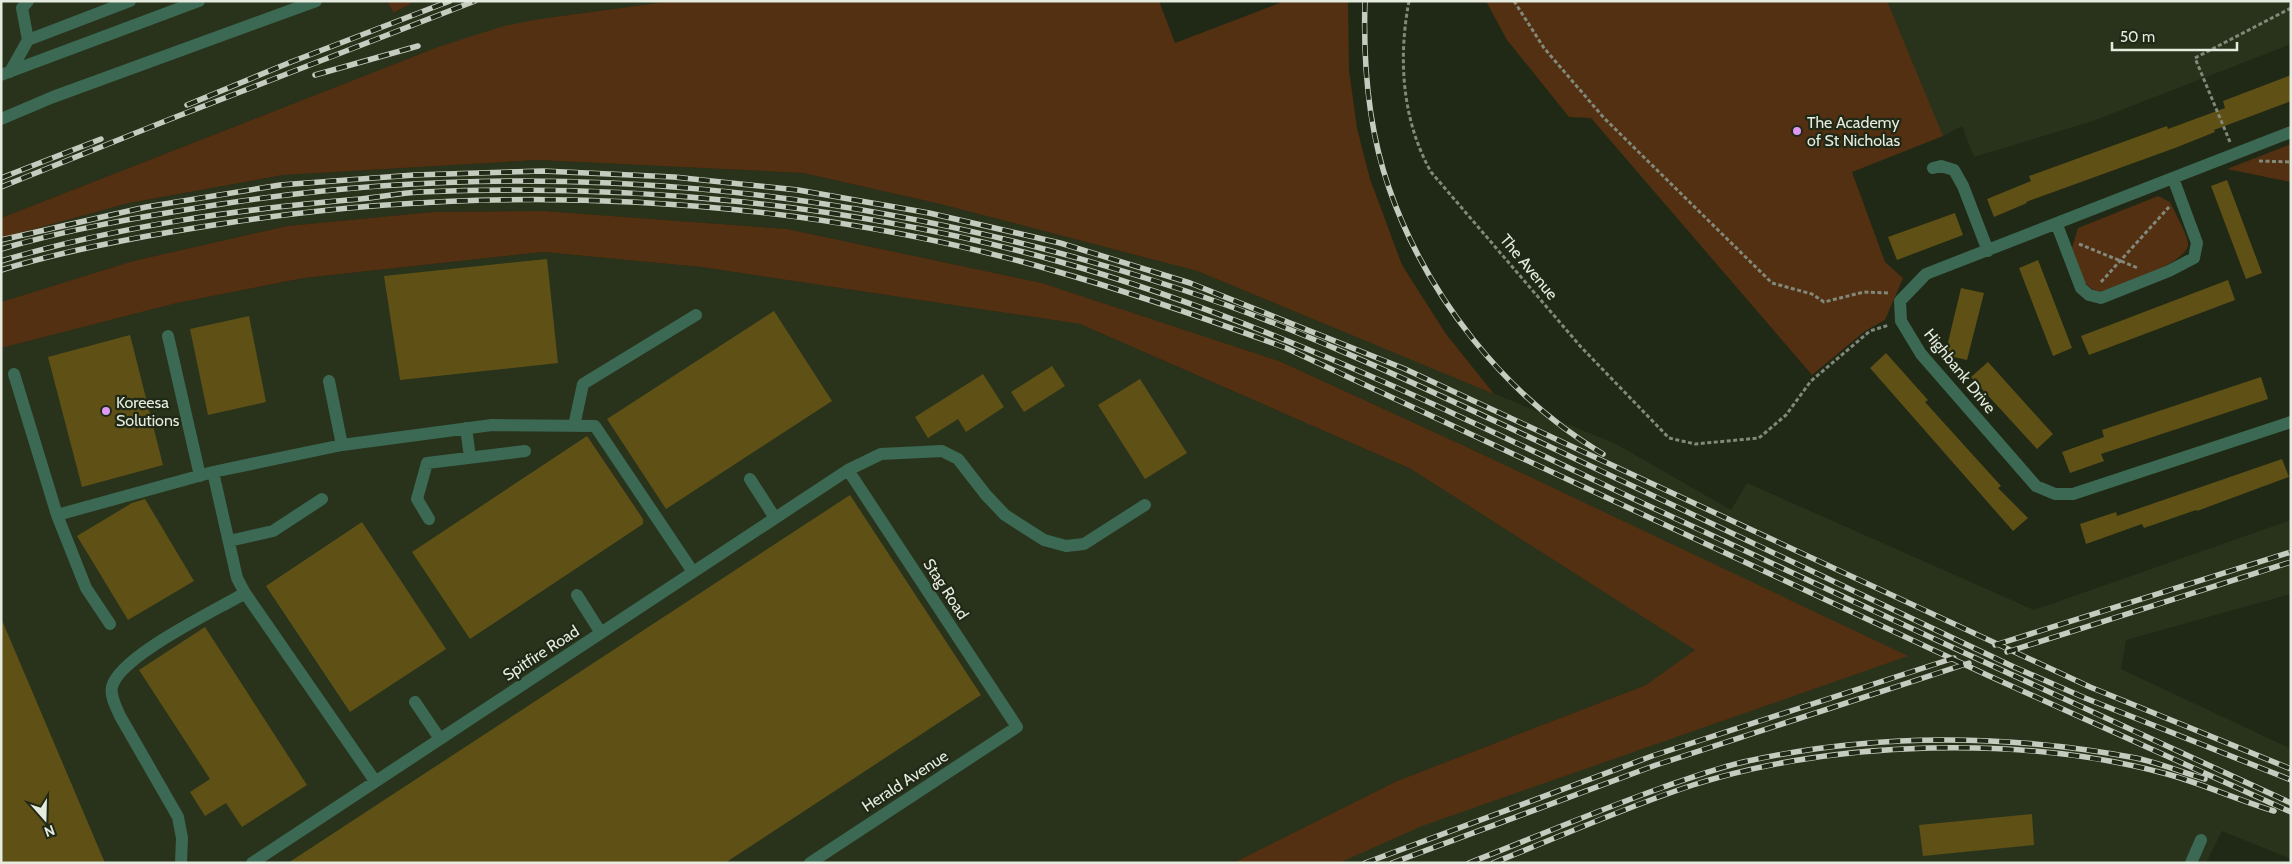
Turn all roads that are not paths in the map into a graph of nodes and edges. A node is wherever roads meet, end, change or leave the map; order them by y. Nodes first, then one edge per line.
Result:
1 (28, 1) edge
2 (130, 1) edge
3 (199, 1) edge
4 (316, 1) edge
5 (28, 40) junction
6 (6, 73) edge
7 (1, 119) edge
8 (2291, 132) edge
9 (1933, 168) dead end
10 (2173, 178) junction
11 (2059, 231) junction
12 (1988, 251) junction
13 (696, 315) dead end
14 (168, 336) dead end
15 (14, 374) dead end
16 (329, 381) dead end
17 (2291, 422) edge
18 (574, 426) junction
19 (466, 428) junction
20 (342, 445) junction
21 (525, 451) dead end
22 (470, 457) junction
23 (848, 470) junction
24 (213, 472) junction
25 (200, 476) junction
26 (750, 479) dead end
27 (322, 499) dead end
28 (1145, 505) dead end
29 (57, 516) junction
30 (775, 518) junction
31 (429, 519) dead end
32 (229, 541) junction
33 (693, 572) junction
34 (245, 593) junction
35 (577, 595) dead end
36 (110, 624) dead end
37 (601, 633) junction
38 (415, 702) dead end
39 (1016, 726) joint
40 (440, 739) junction
41 (375, 781) junction
42 (2201, 840) dead end
43 (181, 863) edge
44 (252, 863) edge
45 (810, 863) edge
46 (2191, 863) edge

1 - 5 street
2 - 5 street
3 - 6 street
4 - 7 street
5 - 6 street
8 - 10 street
9 - 12 street
10 - 11 street
10 - 11 street
11 - 12 street
12 - 17 street, Highbank Drive
13 - 18 street
14 - 25 street
15 - 29 street
16 - 20 street
18 - 19 street
18 - 33 street
19 - 20 street
19 - 22 street
20 - 24 street
21 - 22 street
22 - 31 street
23 - 28 street, Spitfire Road
23 - 30 street, Spitfire Road
23 - 39 street, Stag Road
24 - 25 street
24 - 32 street
25 - 29 street
26 - 30 street
27 - 32 street
29 - 36 street
30 - 33 street, Spitfire Road
32 - 34 street
33 - 37 street, Spitfire Road
34 - 41 street
34 - 43 street
35 - 37 street
37 - 40 street, Spitfire Road
38 - 40 street
39 - 45 street, Herald Avenue
40 - 41 street, Spitfire Road
41 - 44 street, Spitfire Road
42 - 46 street

